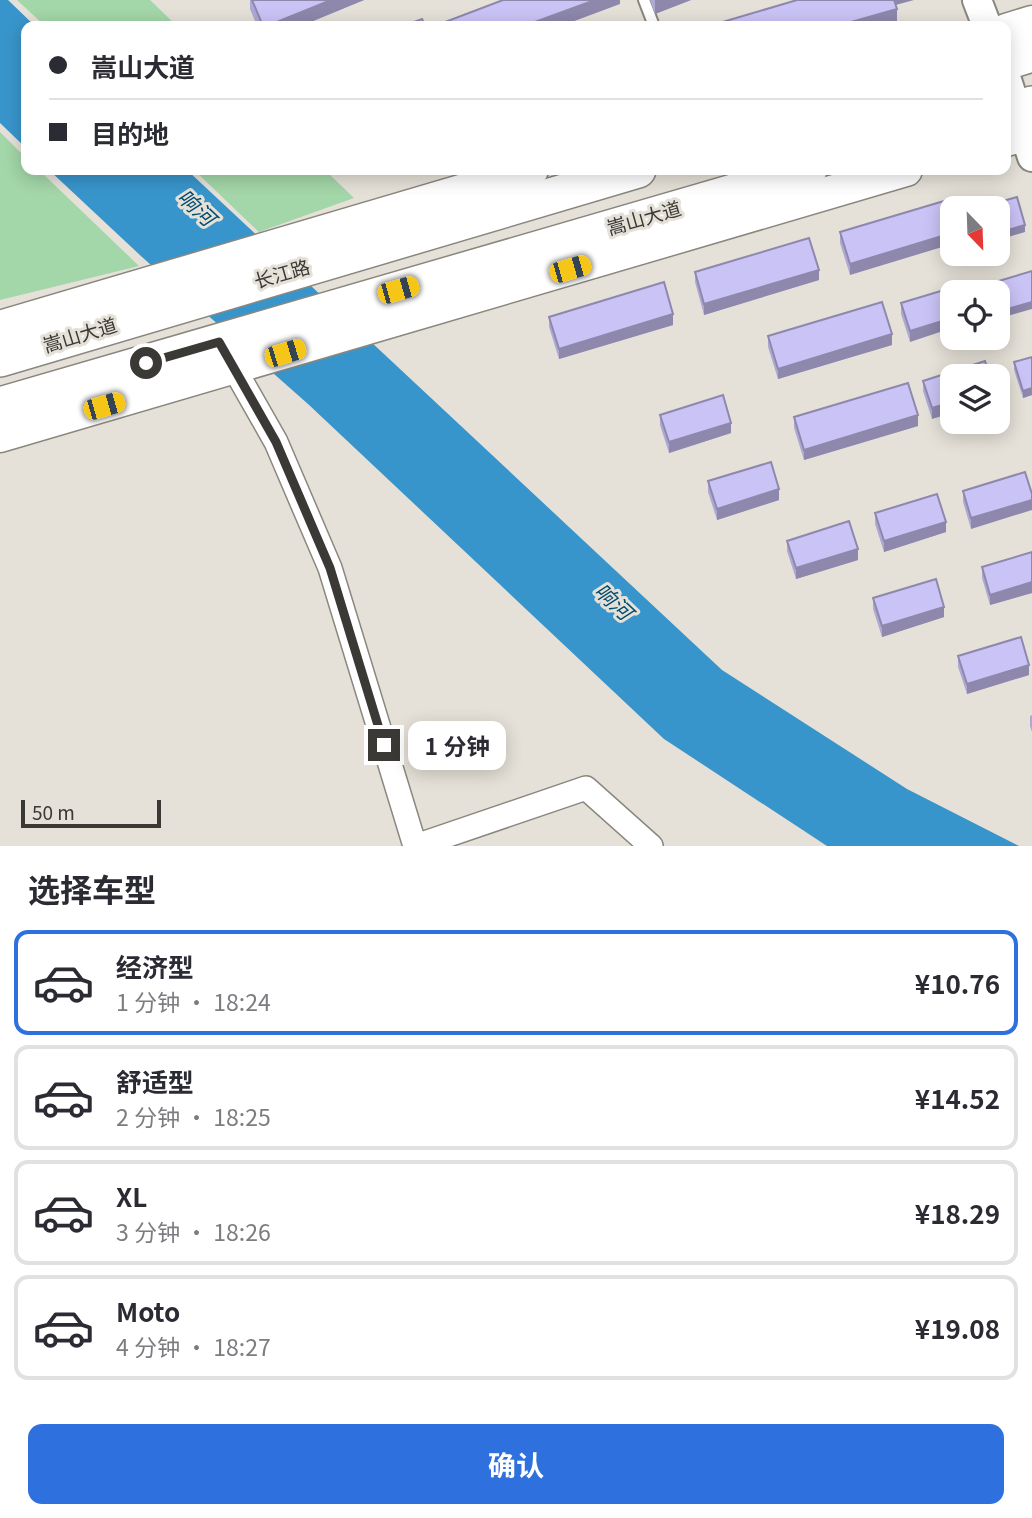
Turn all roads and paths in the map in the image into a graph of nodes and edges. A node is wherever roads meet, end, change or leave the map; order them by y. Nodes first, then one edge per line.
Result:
1 (644, 0) edge
2 (977, 0) edge
3 (651, 21) edge
4 (985, 21) edge
5 (1032, 22) edge
6 (1011, 28) edge
7 (1032, 54) edge
8 (1011, 60) edge
9 (515, 175) edge
10 (621, 175) edge
11 (792, 175) edge
12 (888, 175) edge
13 (199, 298) joint
14 (0, 327) edge
15 (226, 355) junction
16 (0, 359) edge
17 (0, 405) edge
18 (0, 436) edge
19 (415, 846) edge
20 (651, 846) edge

1 - 3 lane
2 - 4 street
5 - 6 main road
7 - 8 main road
9 - 14 main road
10 - 13 main road, 长江路
11 - 15 main road, 嵩山大道
12 - 15 main road
13 - 16 main road, 嵩山大道
15 - 17 main road
15 - 18 main road
15 - 19 street
19 - 20 street

